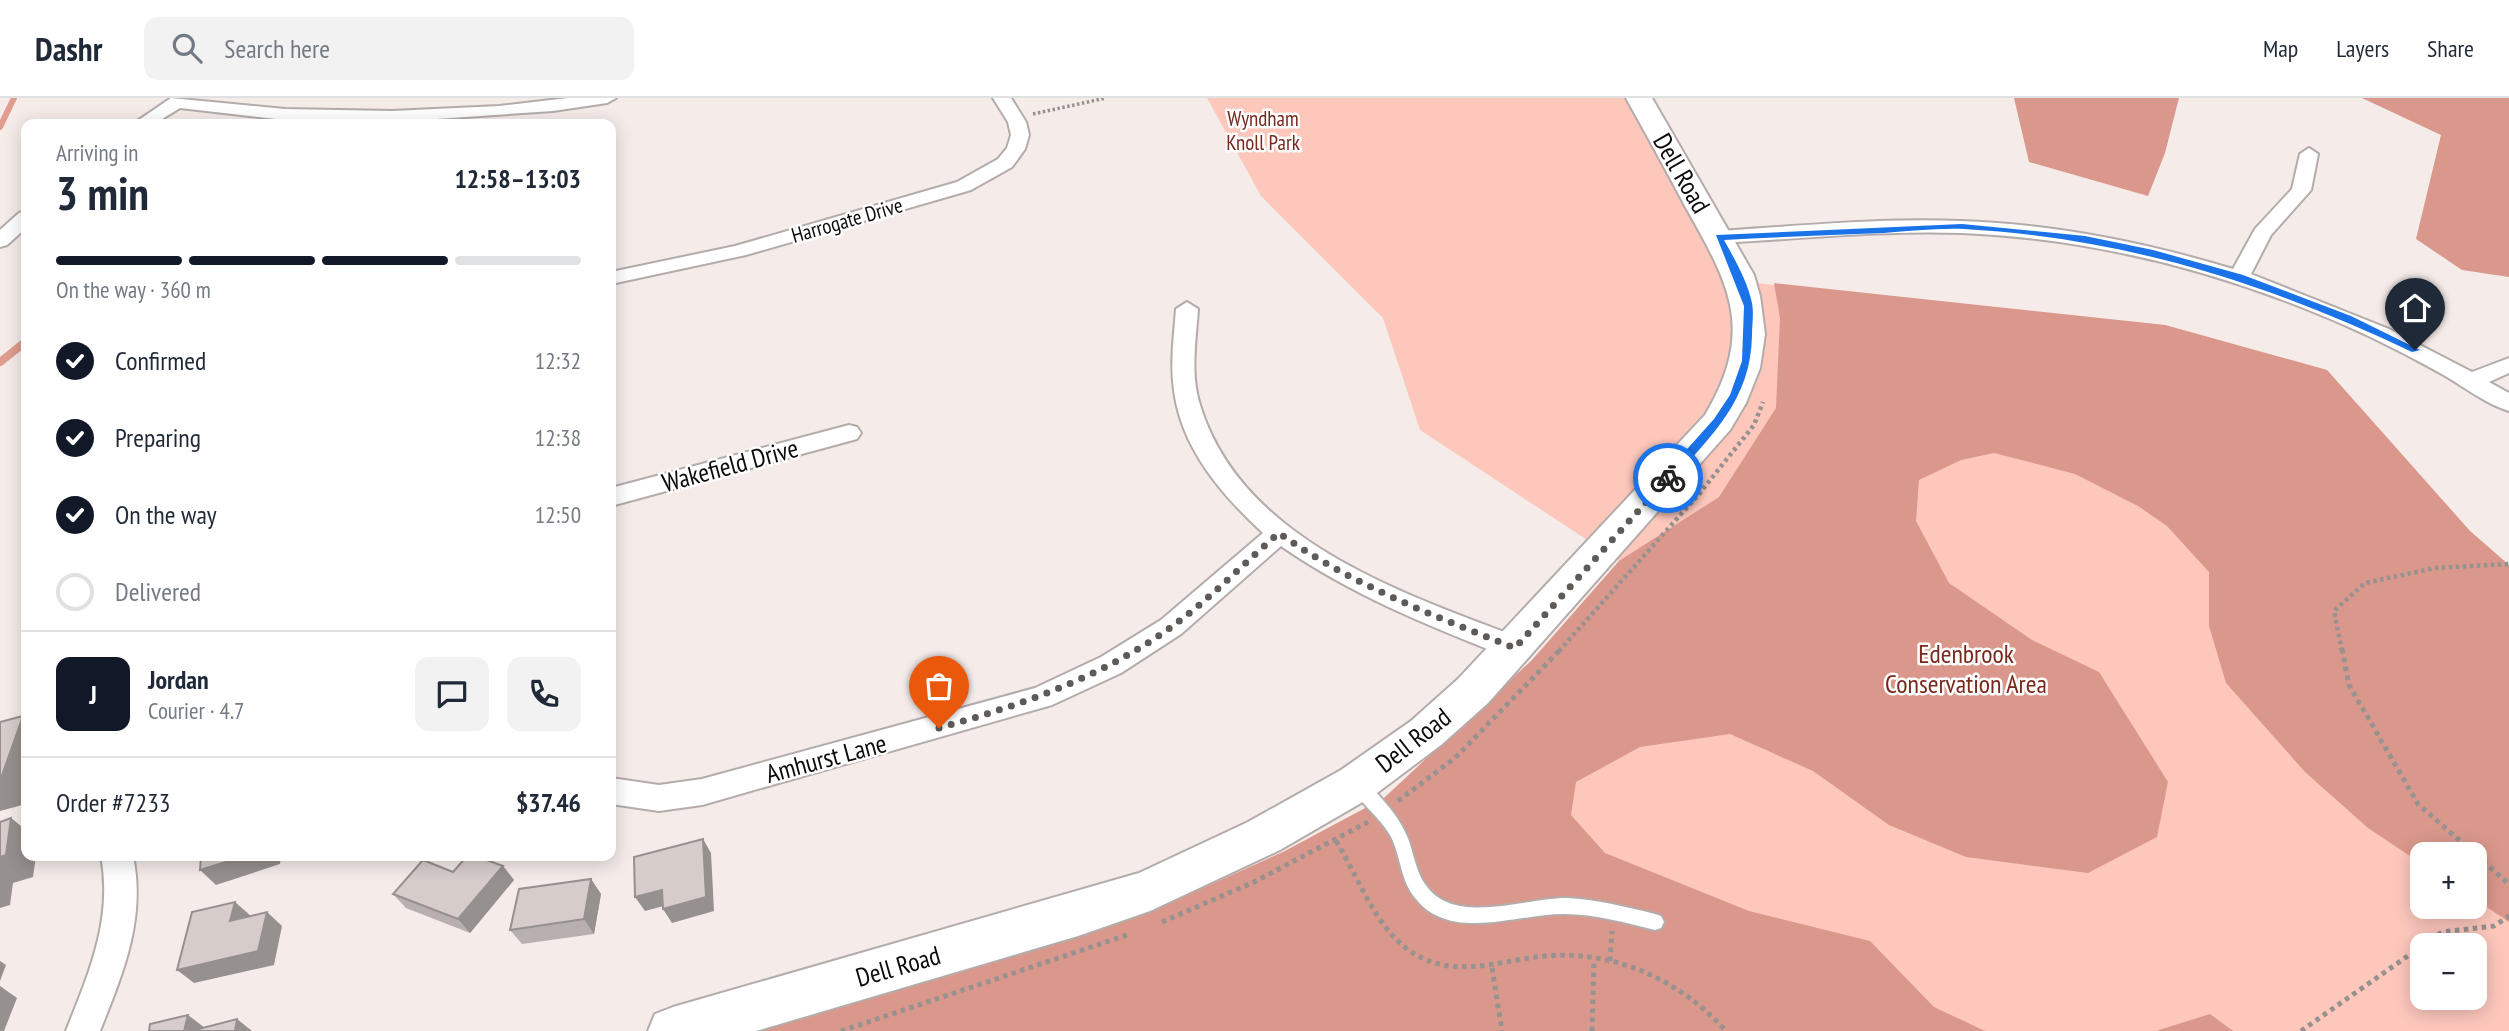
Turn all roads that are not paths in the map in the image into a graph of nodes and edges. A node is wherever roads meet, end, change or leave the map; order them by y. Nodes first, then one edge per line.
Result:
1 (607, 98) edge
2 (1002, 98) edge
3 (1639, 98) edge
4 (180, 100) edge
5 (150, 119) edge
6 (2309, 154) dead end
7 (21, 221) edge
8 (1719, 237) junction
9 (0, 241) edge
10 (616, 277) edge
11 (2239, 277) junction
12 (1187, 309) dead end
13 (2509, 365) edge
14 (2471, 381) junction
15 (2509, 404) edge
16 (849, 433) dead end
17 (616, 496) edge
18 (1279, 533) junction
19 (1515, 648) junction
20 (616, 793) edge
21 (1370, 798) junction
22 (118, 861) edge
23 (1655, 922) dead end
24 (83, 1031) edge
25 (673, 1031) edge

1 - 4 street
2 - 10 street, Harrogate Drive
3 - 8 street, Dell Road
4 - 5 street
6 - 11 street
7 - 9 street
8 - 11 street
8 - 19 street, Dell Road
11 - 14 street
12 - 18 street
13 - 14 street
14 - 15 street
16 - 17 street, Wakefield Drive
18 - 19 street
18 - 20 street, Amhurst Lane
19 - 21 street, Dell Road
21 - 23 lane
21 - 25 street, Dell Road
22 - 24 street

